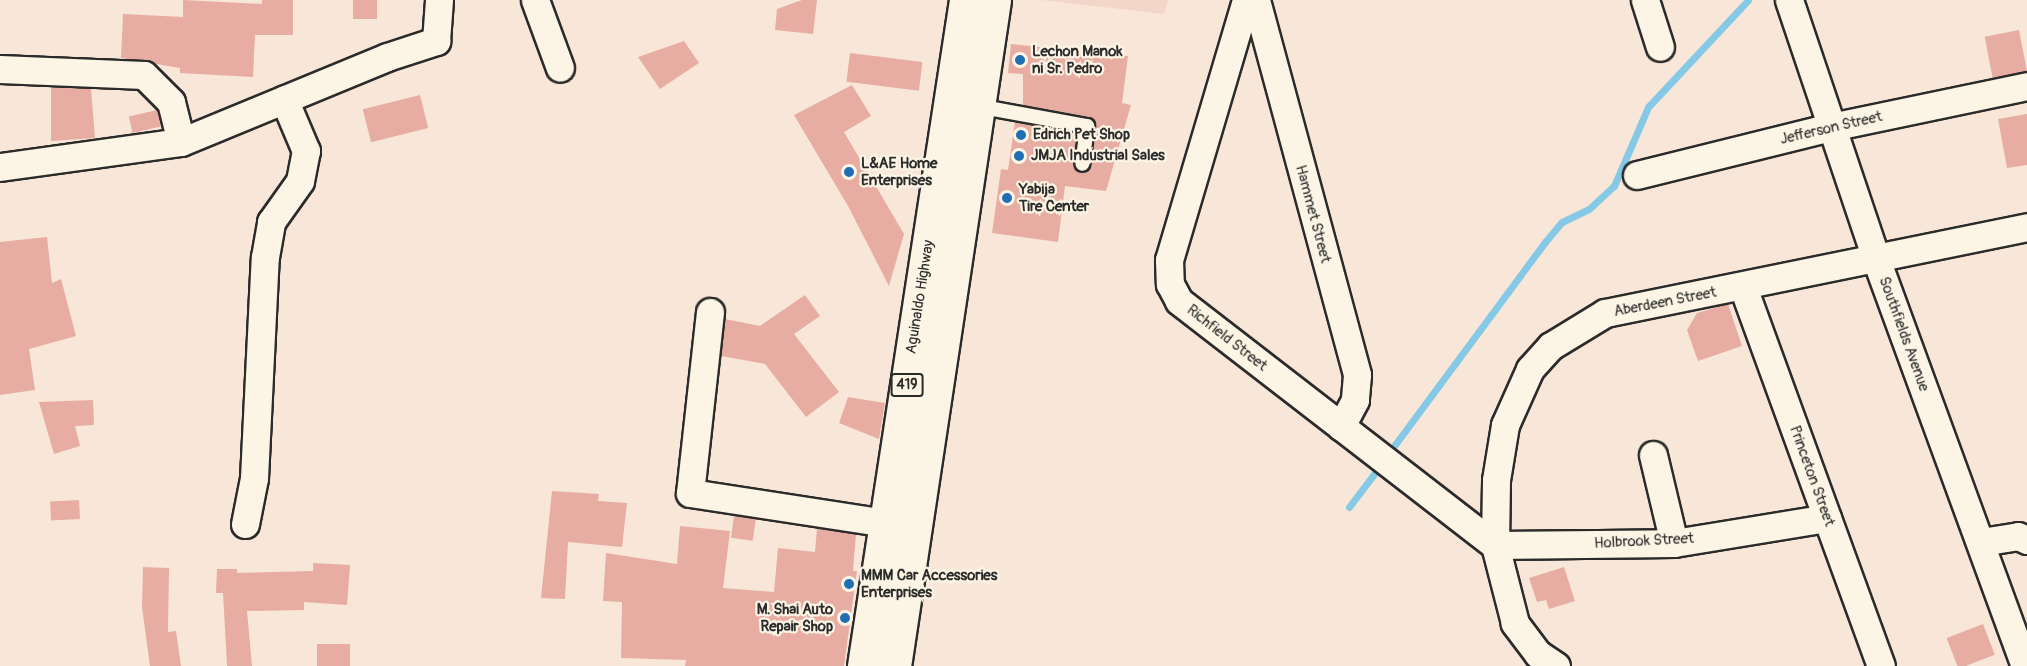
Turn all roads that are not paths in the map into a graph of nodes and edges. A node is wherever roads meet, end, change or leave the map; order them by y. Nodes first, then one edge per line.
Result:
1 (439, 0) edge
2 (535, 0) edge
3 (966, 0) edge
4 (994, 0) edge
5 (1246, 0) edge
6 (1256, 0) edge
7 (1645, 0) edge
8 (1790, 0) edge
9 (1660, 47) dead end
10 (560, 68) dead end
11 (0, 69) edge
12 (2027, 86) edge
13 (284, 99) junction
14 (964, 105) junction
15 (1831, 127) junction
16 (181, 142) junction
17 (1082, 164) dead end
18 (0, 167) edge
19 (1637, 175) dead end
20 (2027, 227) edge
21 (1876, 259) junction
22 (1743, 287) junction
23 (710, 312) dead end
24 (1341, 426) junction
25 (1653, 455) dead end
26 (1827, 518) junction
27 (886, 523) junction
28 (245, 524) dead end
29 (2027, 540) edge
30 (1981, 542) junction
31 (1674, 543) junction
32 (1495, 545) junction
33 (864, 666) edge
34 (894, 666) edge
35 (1556, 666) edge
36 (1881, 666) edge
37 (2025, 666) edge

1 - 13 street
2 - 10 street
3 - 14 highway, Aguinaldo Highway / 419
4 - 14 highway, Aguinaldo Highway / 419
5 - 24 street, Richfield Street
6 - 24 street, Hammet Street
7 - 9 street
8 - 15 street, Southfields Avenue
11 - 16 street
12 - 15 street, Jefferson Street
13 - 16 street
13 - 28 street
14 - 17 lane
14 - 27 highway, Aguinaldo Highway / 419
14 - 34 highway, Aguinaldo Highway / 419
15 - 19 street, Jefferson Street
15 - 21 street, Southfields Avenue
16 - 18 street
20 - 21 street, Aberdeen Street
21 - 22 street, Aberdeen Street
21 - 30 street, Southfields Avenue
22 - 26 street, Princeton Street
22 - 32 street, Aberdeen Street
23 - 27 street
24 - 32 street, Richfield Street
25 - 31 street
26 - 31 street, Holbrook Street
26 - 36 street, Princeton Street
27 - 33 highway, Aguinaldo Highway / 419
29 - 30 street
30 - 37 street, Southfields Avenue
31 - 32 street, Holbrook Street
32 - 35 street, Aberdeen Street

